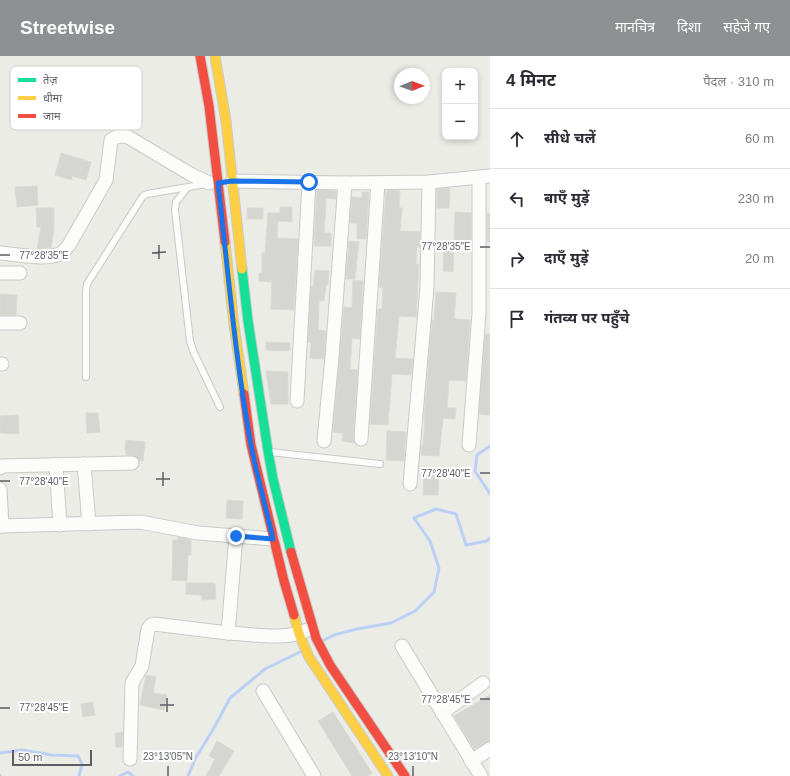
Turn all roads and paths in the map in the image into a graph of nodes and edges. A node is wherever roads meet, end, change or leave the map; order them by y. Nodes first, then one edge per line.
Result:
1 (200, 56) edge
2 (216, 56) edge
3 (484, 177) edge
4 (232, 181) junction
5 (309, 182) junction
6 (429, 182) junction
7 (213, 183) junction
8 (345, 183) junction
9 (378, 183) junction
10 (187, 188) junction
11 (0, 253) edge
12 (0, 273) edge
13 (20, 273) dead end
14 (0, 323) edge
15 (20, 323) dead end
16 (86, 377) dead end
17 (297, 401) dead end
18 (220, 408) dead end
19 (361, 439) dead end
20 (324, 441) dead end
21 (469, 446) dead end
22 (268, 451) junction
23 (132, 463) dead end
24 (84, 464) junction
25 (380, 464) dead end
26 (56, 465) junction
27 (0, 468) edge
28 (410, 484) dead end
29 (0, 489) edge
30 (89, 524) junction
31 (60, 525) junction
32 (1, 526) edge
33 (236, 536) junction
34 (273, 539) junction
35 (228, 633) junction
36 (314, 633) junction
37 (301, 638) junction
38 (402, 646) dead end
39 (484, 683) dead end
40 (262, 691) dead end
41 (442, 713) junction
42 (490, 748) edge
43 (130, 759) dead end
44 (471, 761) junction
45 (490, 770) edge
46 (386, 775) edge
47 (314, 776) edge
48 (405, 776) edge
49 (481, 776) edge

1 - 7 main road
2 - 4 main road
3 - 6 street
3 - 21 street
4 - 5 street
4 - 7 lane
4 - 22 main road
5 - 8 street
5 - 17 street
6 - 9 street
6 - 28 street
7 - 10 lane
7 - 11 street
7 - 34 main road
8 - 9 street
8 - 20 street
9 - 19 street
10 - 16 lane
10 - 18 lane
12 - 13 street
14 - 15 street
22 - 25 lane
22 - 36 main road
23 - 24 street
24 - 26 street
24 - 30 street
26 - 27 street
26 - 31 street
29 - 32 street
30 - 31 street
30 - 33 street
31 - 32 street
33 - 34 street
33 - 35 street
34 - 37 main road
35 - 37 street
35 - 43 street
36 - 37 street
36 - 48 main road
37 - 46 main road
38 - 41 street
39 - 41 street
40 - 47 street
41 - 44 street
42 - 44 street
44 - 49 street
45 - 49 street

